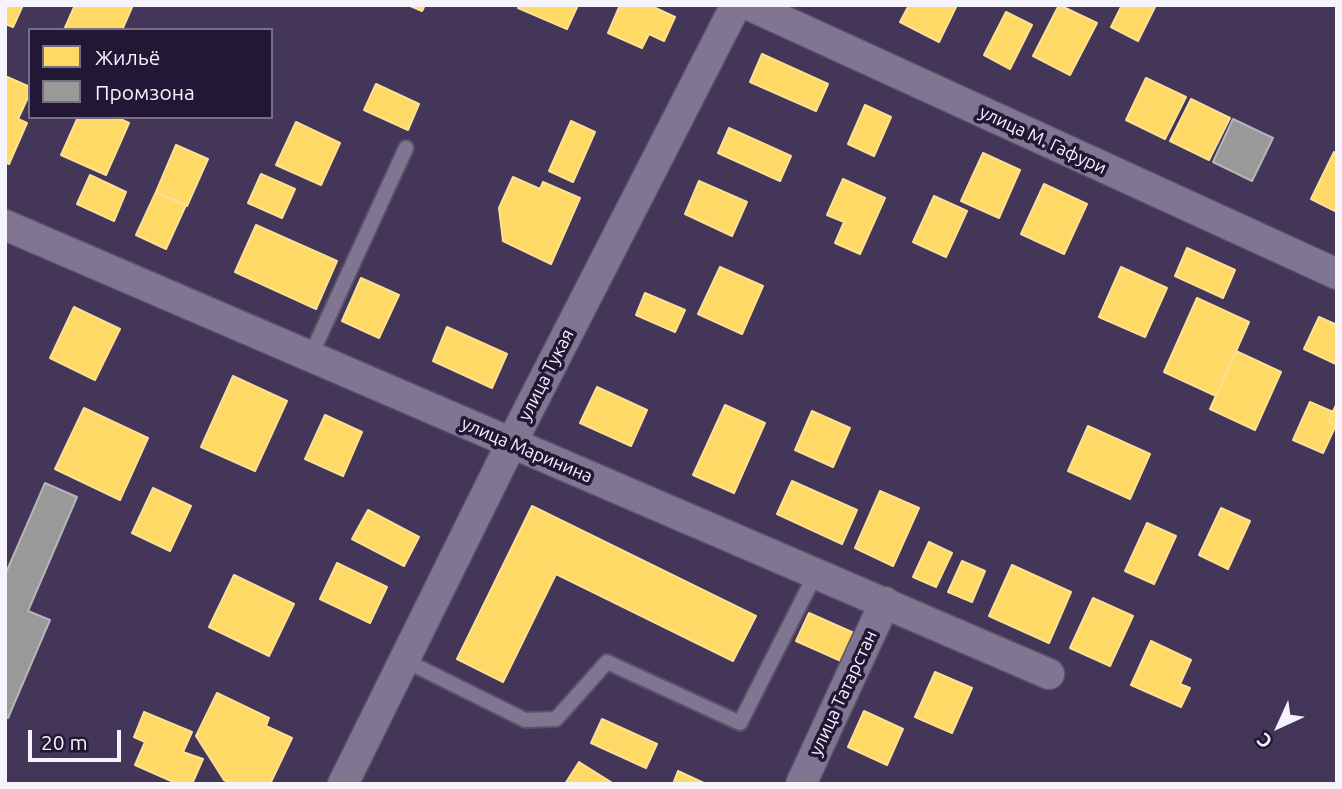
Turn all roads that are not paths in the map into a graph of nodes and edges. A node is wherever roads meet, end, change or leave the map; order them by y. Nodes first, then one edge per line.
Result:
1 (736, 5) edge
2 (749, 5) edge
3 (406, 148) dead end
4 (5, 225) edge
5 (1337, 274) edge
6 (310, 357) junction
7 (511, 443) junction
8 (816, 573) junction
9 (885, 602) junction
10 (404, 660) junction
11 (1049, 674) dead end
12 (343, 784) edge
13 (801, 784) edge

1 - 7 street, улица Тукая
2 - 5 street, улица М. Гафури
3 - 6 lane
4 - 6 street, улица Маринина
6 - 7 street, улица Маринина
7 - 8 street, улица Маринина
7 - 10 street, улица Тукая
8 - 9 street, улица Маринина
8 - 10 lane
9 - 11 street, улица Маринина
9 - 13 street, улица Татарстан
10 - 12 street, улица Тукая

